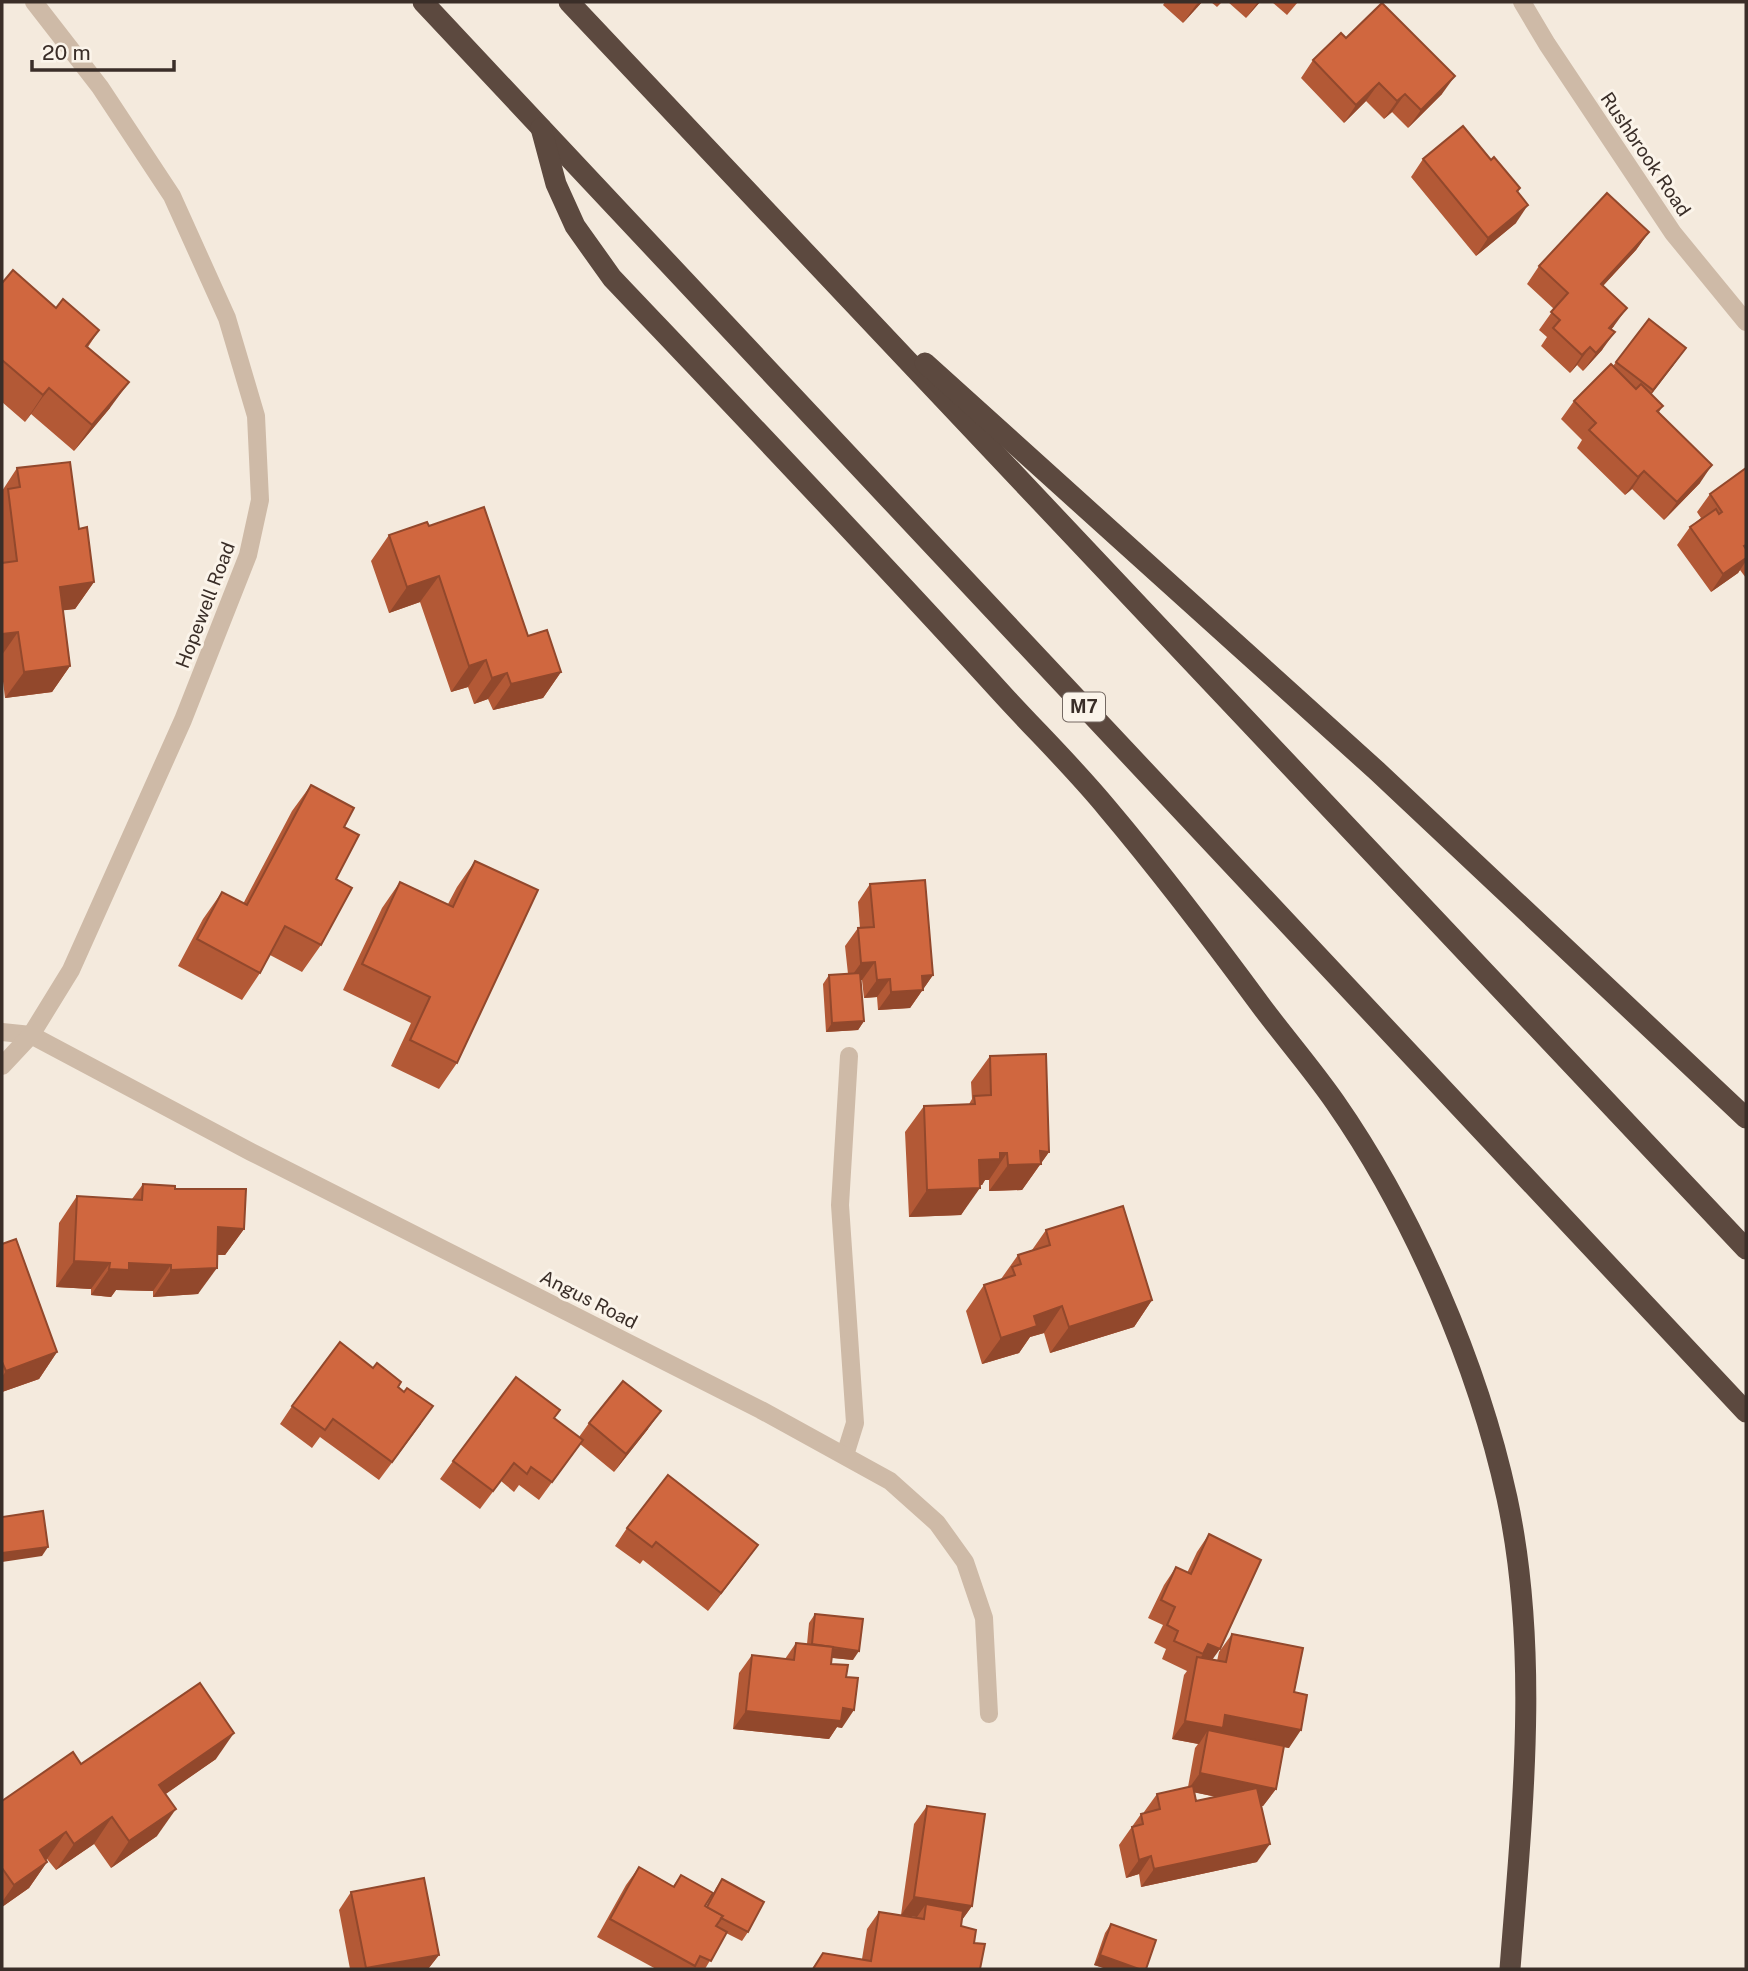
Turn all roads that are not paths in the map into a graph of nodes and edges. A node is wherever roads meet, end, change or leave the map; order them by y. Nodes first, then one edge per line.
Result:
1 (34, 2) edge
2 (423, 2) edge
3 (569, 2) edge
4 (1522, 2) edge
5 (541, 128) junction
6 (807, 256) junction
7 (1746, 322) edge
8 (2, 1032) edge
9 (31, 1035) junction
10 (849, 1056) dead end
11 (2, 1066) edge
12 (1746, 1118) edge
13 (1746, 1249) edge
14 (1746, 1412) edge
15 (845, 1455) junction
16 (989, 1714) dead end
17 (1510, 1969) edge

1 - 9 street, Hopewell Road
2 - 5 highway, M7
3 - 6 highway
4 - 7 street, Rushbrook Road
5 - 14 highway, M7
5 - 17 highway
6 - 12 highway
6 - 13 highway
8 - 9 street
9 - 11 street, Hopewell Road
9 - 15 street, Angus Road
10 - 15 street
15 - 16 street, Angus Road

